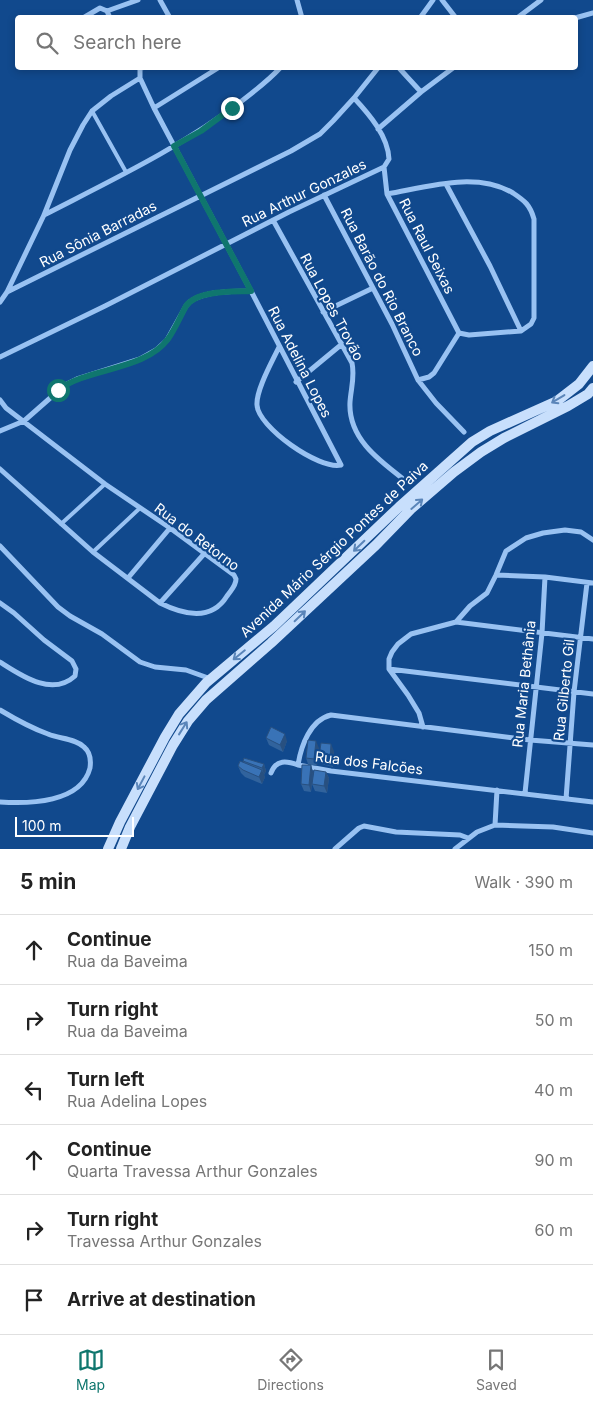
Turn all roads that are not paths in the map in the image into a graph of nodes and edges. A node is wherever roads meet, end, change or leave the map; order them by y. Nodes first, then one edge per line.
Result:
1 (138, 0) edge
2 (160, 0) edge
3 (297, 0) edge
4 (432, 0) edge
5 (442, 0) edge
6 (541, 0) edge
7 (107, 11) junction
8 (593, 13) edge
9 (88, 15) edge
10 (109, 15) edge
11 (168, 15) edge
12 (301, 15) edge
13 (422, 15) edge
14 (454, 15) edge
15 (521, 15) edge
16 (578, 17) edge
17 (140, 70) edge
18 (215, 70) edge
19 (278, 70) edge
20 (376, 70) edge
21 (401, 70) edge
22 (449, 70) edge
23 (140, 78) junction
24 (421, 92) junction
25 (354, 98) junction
26 (154, 108) junction
27 (92, 111) junction
28 (378, 130) junction
29 (174, 146) junction
30 (384, 167) junction
31 (126, 172) junction
32 (446, 184) junction
33 (387, 194) junction
34 (200, 195) junction
35 (324, 195) junction
36 (44, 215) junction
37 (273, 220) junction
38 (226, 245) junction
39 (373, 288) junction
40 (251, 291) junction
41 (7, 292) junction
42 (0, 302) edge
43 (323, 312) junction
44 (521, 330) junction
45 (459, 333) junction
46 (342, 344) junction
47 (279, 347) junction
48 (0, 358) edge
49 (593, 366) edge
50 (418, 380) junction
51 (296, 382) junction
52 (593, 388) edge
53 (0, 400) edge
54 (24, 421) junction
55 (0, 431) edge
56 (464, 432) dead end
57 (0, 469) edge
58 (402, 478) dead end
59 (105, 484) junction
60 (140, 508) junction
61 (61, 524) junction
62 (170, 528) junction
63 (593, 540) edge
64 (0, 546) edge
65 (93, 552) junction
66 (204, 554) junction
67 (496, 576) junction
68 (545, 577) junction
69 (128, 578) junction
70 (590, 583) edge
71 (0, 603) edge
72 (160, 603) junction
73 (456, 622) junction
74 (542, 633) junction
75 (580, 638) junction
76 (593, 639) edge
77 (0, 662) edge
78 (389, 668) junction
79 (211, 680) junction
80 (536, 688) junction
81 (574, 692) junction
82 (593, 694) edge
83 (0, 710) edge
84 (423, 727) junction
85 (530, 740) junction
86 (569, 743) junction
87 (593, 745) edge
88 (298, 765) junction
89 (271, 773) dead end
90 (497, 790) junction
91 (524, 793) junction
92 (566, 799) junction
93 (0, 802) edge
94 (593, 802) edge
95 (495, 825) junction
96 (593, 833) edge
97 (468, 838) junction
98 (108, 849) edge
99 (121, 849) edge
100 (335, 849) edge
101 (455, 849) edge

1 - 7 street
2 - 11 street
3 - 12 street
4 - 13 street
5 - 14 street
6 - 15 street
7 - 9 street
7 - 10 street
8 - 16 street
17 - 23 street
18 - 26 street
19 - 29 street
20 - 25 street, Rua Sônia Barradas
21 - 24 street
22 - 24 street
23 - 26 street, Rua Adelina Lopes
23 - 27 street
24 - 28 street
25 - 28 street, Rua Arthur Gonzales
25 - 34 street, Rua Sônia Barradas
26 - 29 street, Rua Adelina Lopes
27 - 31 lane
27 - 36 street
28 - 30 street, Rua Arthur Gonzales
29 - 31 street
29 - 34 street, Rua Adelina Lopes
30 - 33 street, Rua Raul Seixas
30 - 35 street, Rua Arthur Gonzales
31 - 36 street
32 - 33 street
32 - 44 street
32 - 44 street
33 - 45 street, Rua Raul Seixas
34 - 38 street, Rua Adelina Lopes
34 - 41 street, Rua Sônia Barradas
35 - 37 street, Rua Arthur Gonzales
35 - 39 street, Rua Barão do Rio Branco
36 - 41 street
37 - 38 street, Rua Arthur Gonzales
37 - 43 street, Rua Lopes Trovão
38 - 40 street, Rua Adelina Lopes
38 - 48 street, Rua Arthur Gonzales
39 - 43 street
39 - 50 street, Rua Barão do Rio Branco
40 - 47 street, Rua Adelina Lopes
40 - 54 street
41 - 42 street
43 - 46 street, Rua Lopes Trovão
44 - 45 street
45 - 50 street, Rua Barão do Rio Branco
46 - 51 street
46 - 58 street, Rua Lopes Trovão
47 - 51 street, Rua Adelina Lopes
47 - 51 street, Rua Adelina Lopes
49 -> 79 main road, Avenida Mário Sérgio Pontes de Paiva
50 - 56 street, Rua Barão do Rio Branco
99 -> 52 main road, Avenida Mário Sérgio Pontes de Paiva
53 - 54 street, Rua do Retorno
54 - 55 street
54 - 59 street, Rua do Retorno
57 - 61 street, Rua do Retorno
59 - 60 street, Rua do Retorno
59 - 61 lane
60 - 62 street, Rua do Retorno
60 - 65 lane
61 - 65 street, Rua do Retorno
62 - 66 street, Rua do Retorno
62 - 69 street
63 - 67 street
64 - 79 street
65 - 69 street, Rua do Retorno
66 - 72 street
66 - 72 street, Rua do Retorno
67 - 68 street
67 - 73 street
68 - 70 street
68 - 74 street, Rua Maria Bethânia
69 - 72 street, Rua do Retorno
70 - 75 street, Rua Gilberto Gil
71 - 77 street
73 - 74 street
73 - 78 street
74 - 75 street
74 - 80 street, Rua Maria Bethânia
75 - 76 street
75 - 81 street, Rua Gilberto Gil
78 - 80 street
78 - 84 street
79 -> 98 main road, Avenida Mário Sérgio Pontes de Paiva
80 - 81 street
80 - 85 street, Rua Maria Bethânia
81 - 82 street
81 - 86 street, Rua Gilberto Gil
83 - 93 street
84 - 85 street, Rua dos Falcões
84 - 88 street, Rua dos Falcões
85 - 86 street, Rua dos Falcões
85 - 91 street, Rua Maria Bethânia
86 - 87 street, Rua dos Falcões
86 - 92 street, Rua Gilberto Gil
88 - 89 street
88 - 90 street, Rua dos Falcões
90 - 91 street, Rua dos Falcões
90 - 95 street
91 - 92 street, Rua dos Falcões
92 - 94 street, Rua dos Falcões
95 - 96 street
95 - 97 street
97 - 100 street
97 - 101 street

